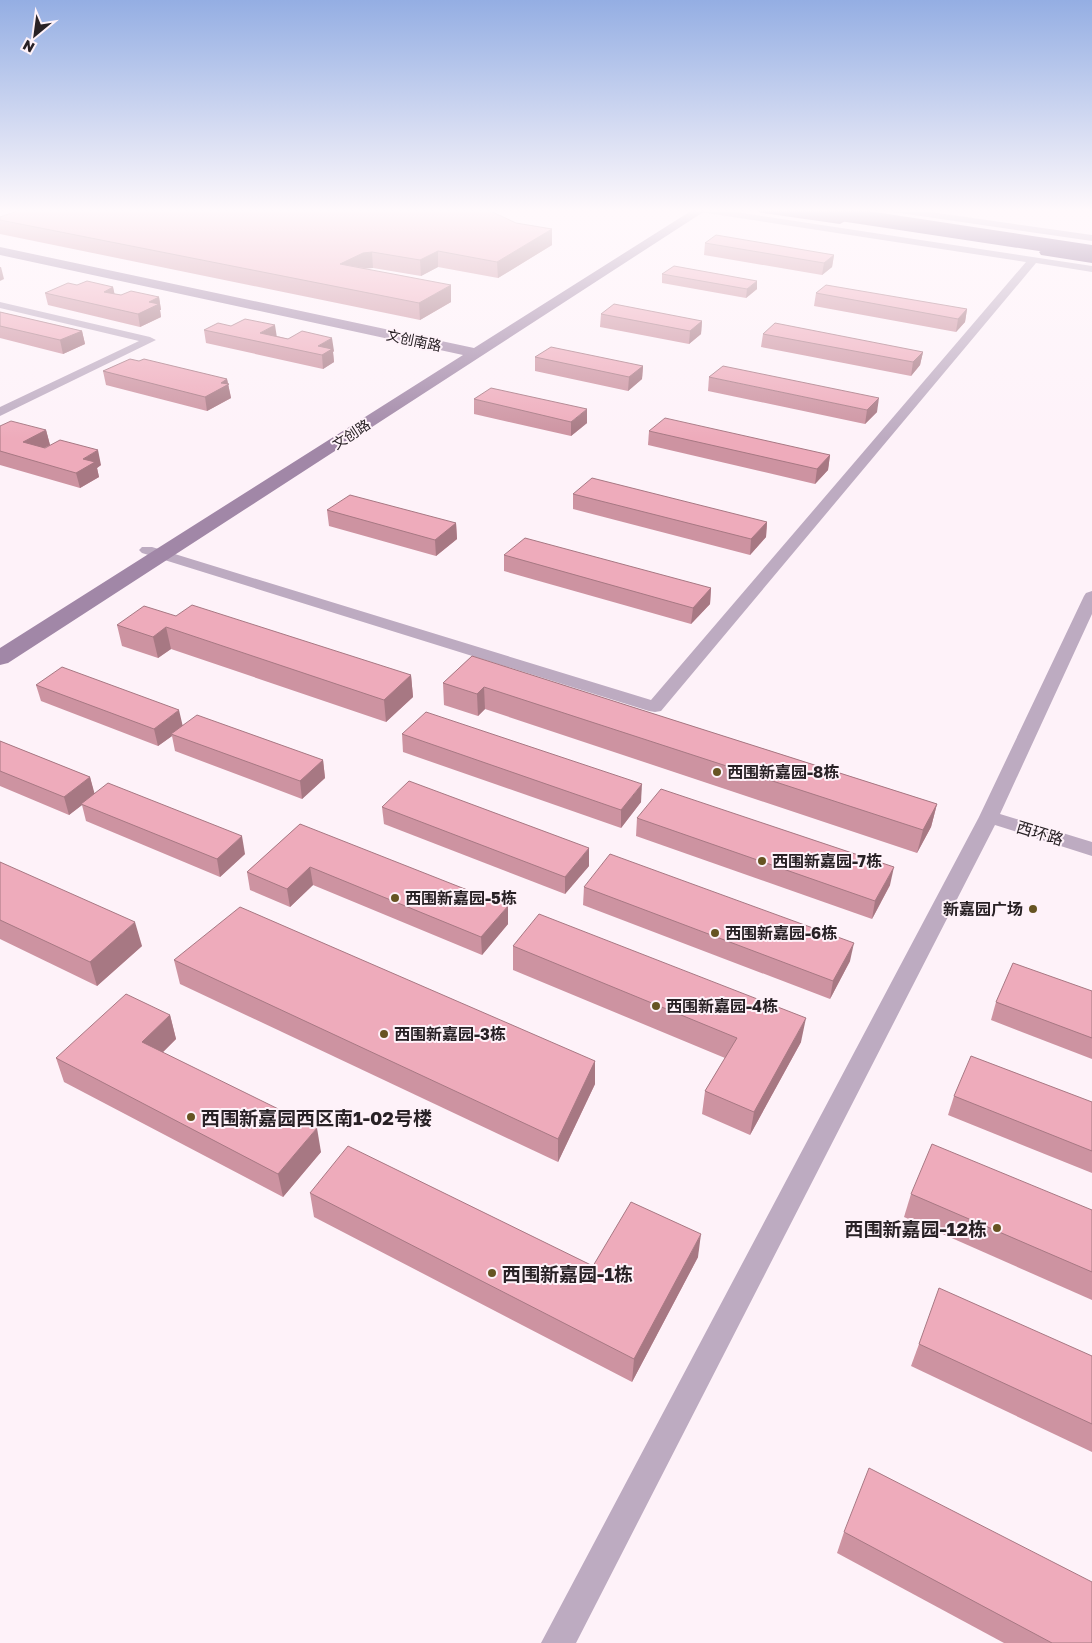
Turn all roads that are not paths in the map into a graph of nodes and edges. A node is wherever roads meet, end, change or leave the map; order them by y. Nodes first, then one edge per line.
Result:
1 (161, 286) edge
2 (570, 286) edge
3 (577, 286) edge
4 (1011, 286) edge
5 (0, 305) edge
6 (469, 352) junction
7 (0, 412) edge
8 (154, 553) junction
9 (1092, 596) edge
10 (0, 643) edge
11 (0, 658) edge
12 (988, 817) junction
13 (1092, 849) edge
14 (558, 1643) edge

1 - 6 street, 文创南路
2 - 6 street, 文创路
3 - 6 street, 文创路
4 - 8 street
5 - 7 street
6 - 8 street, 文创路
8 - 10 street, 文创路
8 - 11 street, 文创路
9 - 12 street
12 - 13 street, 西环路
12 - 14 street

